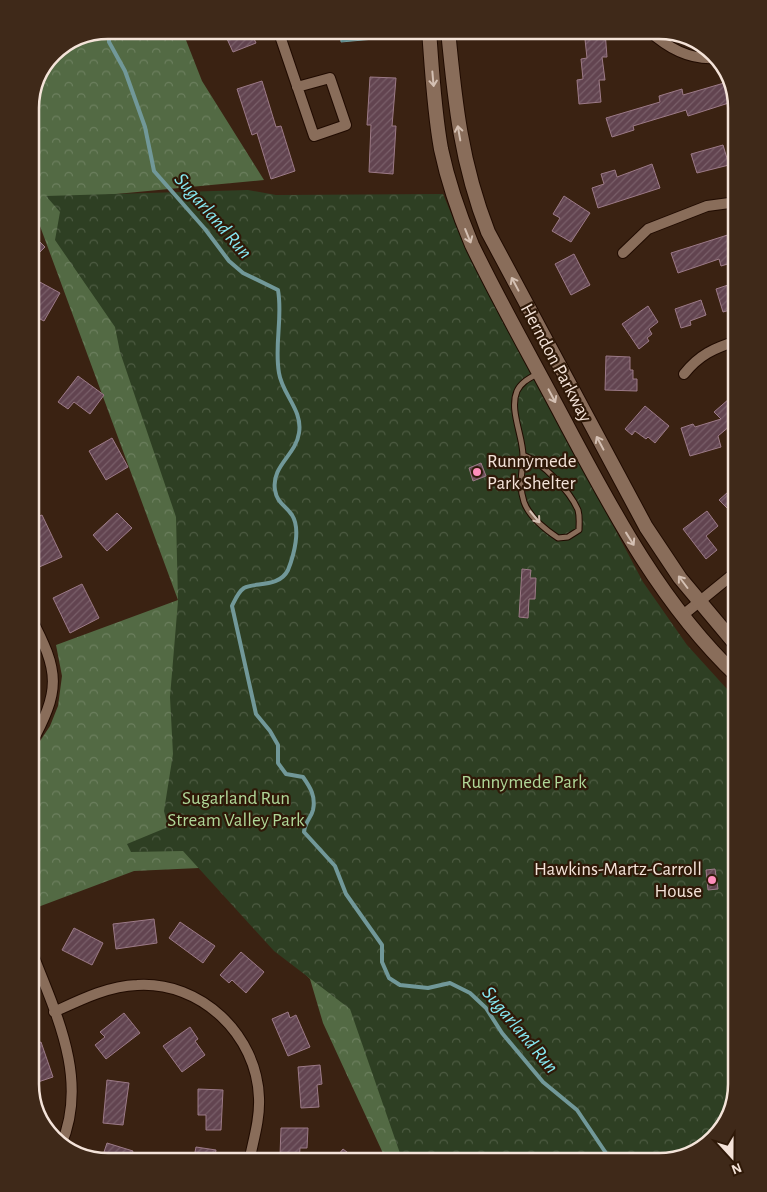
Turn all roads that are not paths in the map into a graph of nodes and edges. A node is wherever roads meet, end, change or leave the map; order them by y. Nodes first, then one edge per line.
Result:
1 (281, 39) edge
2 (430, 39) edge
3 (449, 39) edge
4 (658, 39) edge
5 (707, 58) edge
6 (297, 88) junction
7 (728, 203) edge
8 (622, 253) dead end
9 (728, 344) edge
10 (539, 373) junction
11 (684, 374) dead end
12 (523, 455) junction
13 (728, 578) edge
14 (699, 602) junction
15 (683, 615) junction
16 (39, 633) edge
17 (728, 636) edge
18 (728, 666) edge
19 (39, 728) edge
20 (39, 971) edge
21 (54, 1012) junction
22 (63, 1137) edge
23 (251, 1153) edge

1 - 6 street
2 -> 10 main road, Herndon Parkway
14 -> 3 main road, Herndon Parkway
4 - 5 street
6 - 6 street
7 - 8 street
9 - 11 street
10 - 12 lane
10 -> 15 main road, Herndon Parkway
12 -> 12 lane
13 - 14 street
14 - 15 street
14 - 17 main road, Herndon Parkway
15 - 18 main road, Herndon Parkway
16 - 19 street
20 - 21 street
21 - 22 street
21 - 23 street

